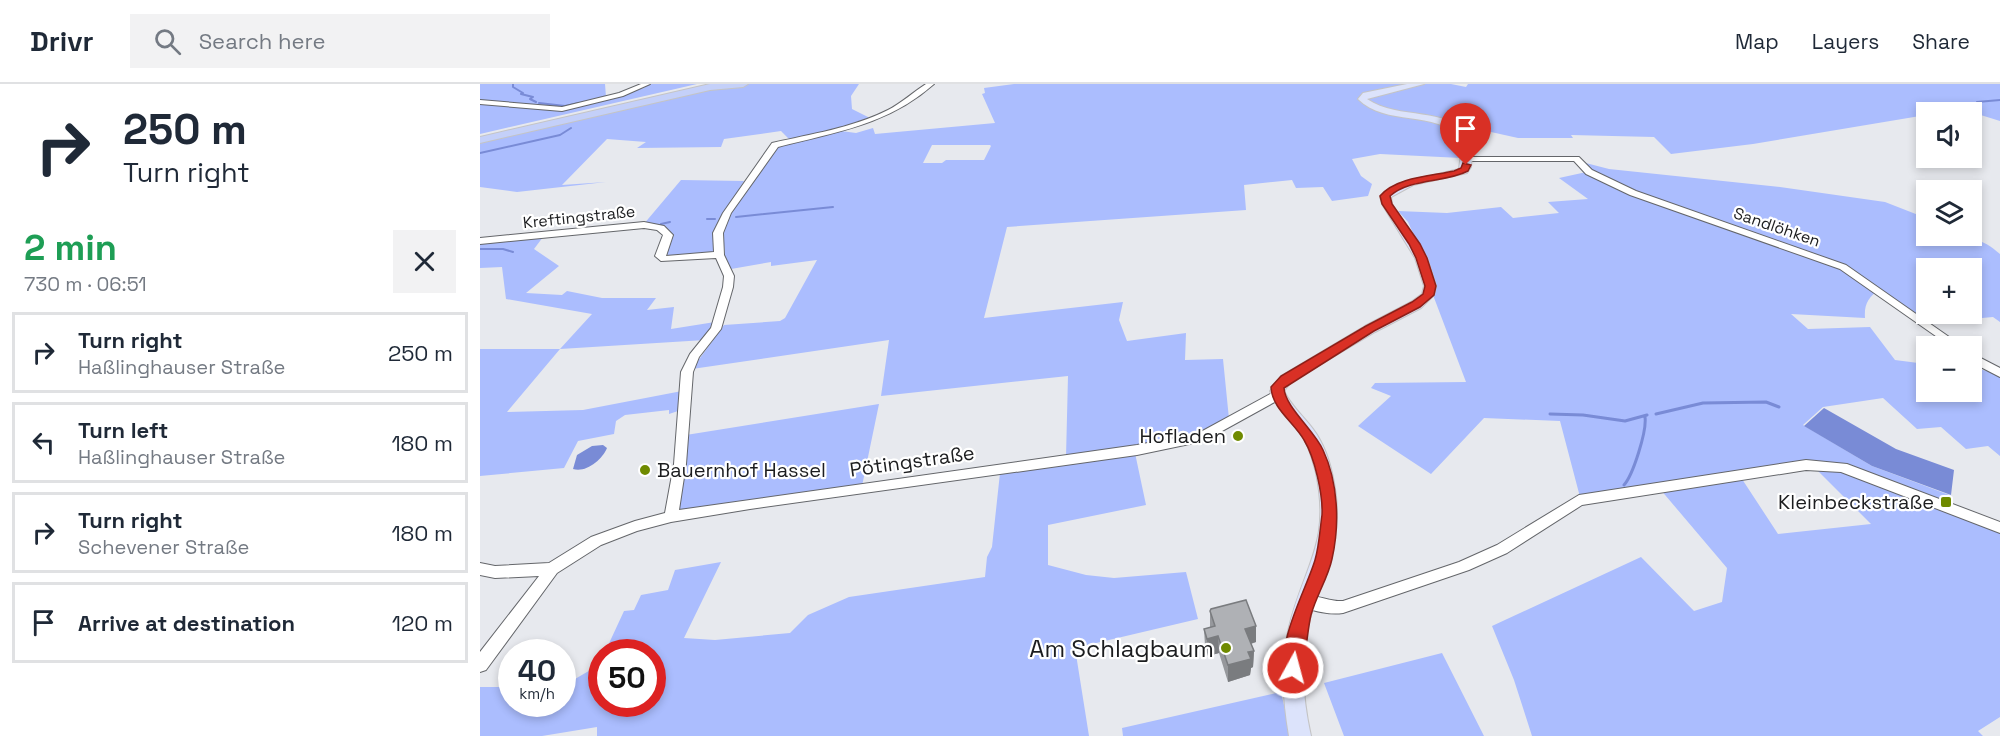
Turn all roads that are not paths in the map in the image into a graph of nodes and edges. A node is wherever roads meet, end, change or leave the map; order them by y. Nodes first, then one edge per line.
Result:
1 (647, 84) edge
2 (708, 84) edge
3 (724, 84) edge
4 (743, 84) edge
5 (931, 84) edge
6 (1420, 84) edge
7 (674, 94) junction
8 (480, 102) edge
9 (480, 139) edge
10 (1465, 159) junction
11 (480, 241) edge
12 (719, 255) junction
13 (1943, 336) edge
14 (1982, 363) edge
15 (2000, 373) edge
16 (1278, 395) junction
17 (672, 517) junction
18 (2000, 528) edge
19 (480, 569) edge
20 (552, 569) junction
21 (1307, 602) junction
22 (480, 665) edge
23 (1300, 736) edge

1 - 8 street
2 - 9 highway
3 - 7 highway
4 - 7 highway
5 - 12 street
6 - 10 main road
7 - 9 highway
10 - 13 street, Sandlöhken
10 - 16 main road
11 - 12 street, Kreftingstraße
12 - 17 street
14 - 15 street
16 - 17 street, Pötingstraße
16 - 21 main road
17 - 20 street, Pötingstraße
18 - 21 street
19 - 20 street, Pötingstraße
20 - 22 street
21 - 23 main road

